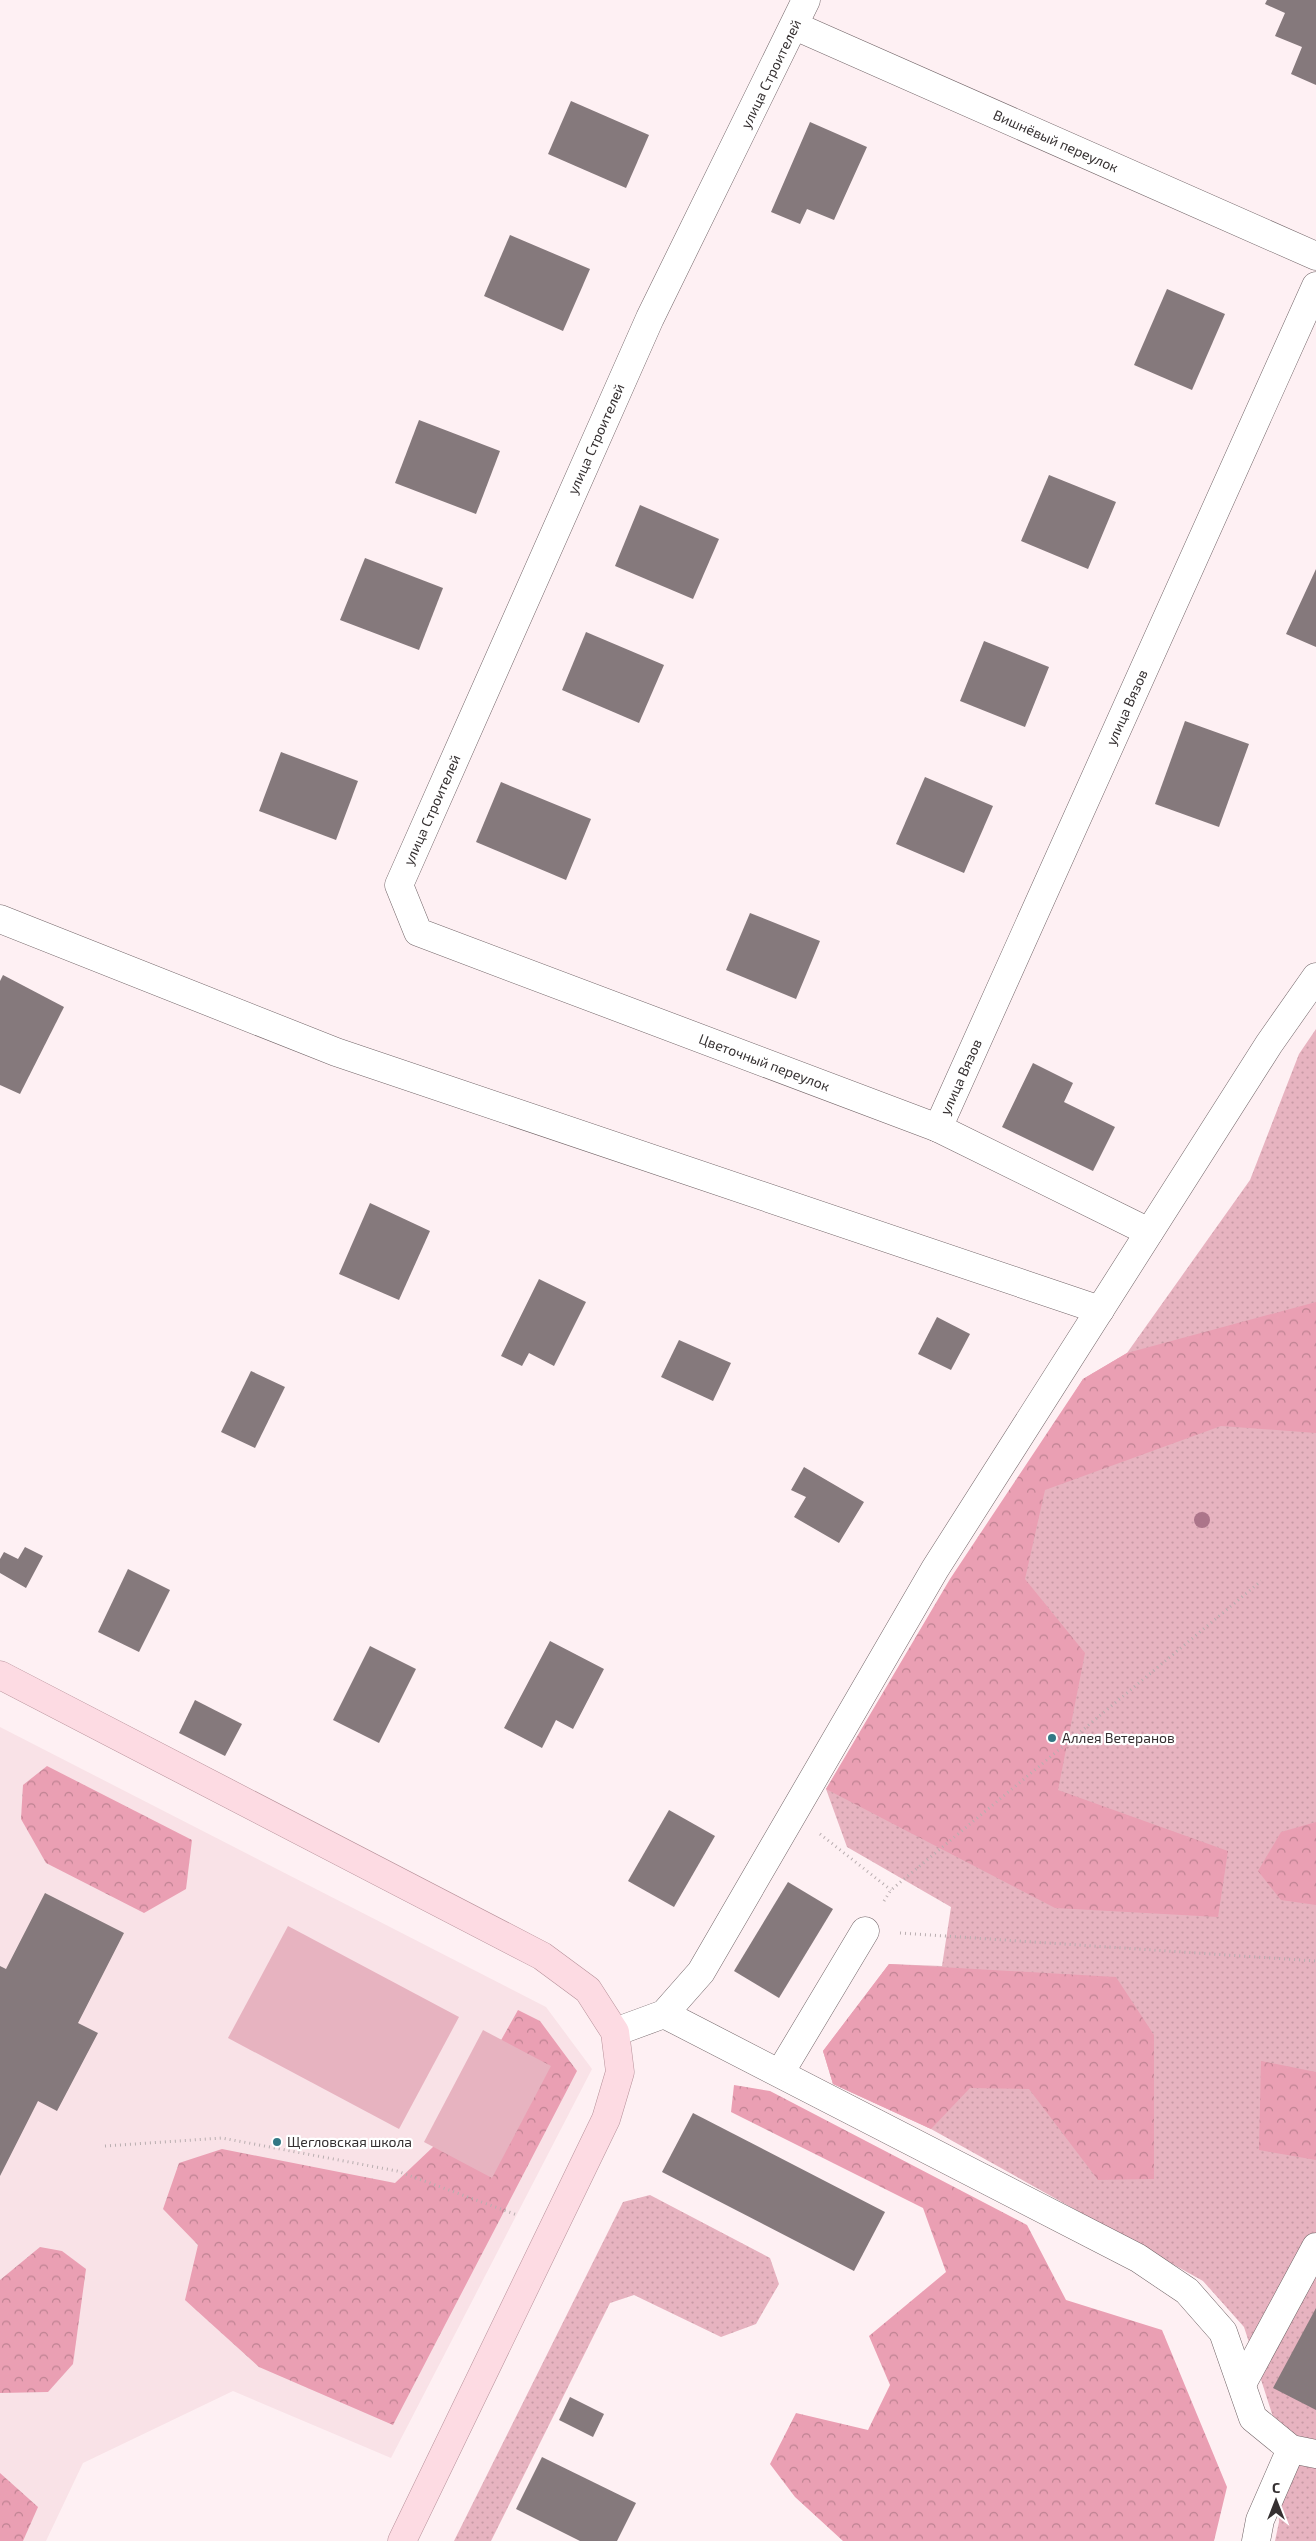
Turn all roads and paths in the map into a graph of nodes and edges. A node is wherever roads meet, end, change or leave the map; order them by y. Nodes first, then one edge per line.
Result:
1 (806, 0) edge
2 (795, 26) junction
3 (1316, 256) edge
4 (1316, 286) edge
5 (399, 885) joint
6 (0, 919) edge
7 (1316, 978) edge
8 (938, 1128) junction
9 (1149, 1232) junction
10 (1100, 1310) junction
11 (1261, 1581) dead end
12 (0, 1675) edge
13 (793, 1813) junction
14 (890, 1890) junction
15 (865, 1931) junction
16 (1316, 1961) edge
17 (664, 2014) junction
18 (615, 2032) junction
19 (780, 2074) junction
20 (105, 2146) dead end
21 (517, 2214) dead end
22 (1316, 2247) edge
23 (1242, 2384) junction
24 (1303, 2452) edge
25 (402, 2541) edge
26 (1256, 2541) edge

1 - 2 street, улица Строителей
2 - 3 street, Вишнёвый переулок
2 - 5 street, улица Строителей
4 - 8 street, улица Вязов
5 - 8 street, Цветочный переулок
6 - 10 street
7 - 9 street
8 - 9 street, Цветочный переулок
9 - 10 street
10 - 13 street
11 - 14 path
12 - 18 main road
13 - 14 path
13 - 17 street
14 - 15 path
15 - 16 path
15 - 19 street
17 - 18 street
17 - 19 street
18 - 25 main road
19 - 23 street
20 - 21 path
22 - 23 street
23 - 24 street
24 - 26 street

